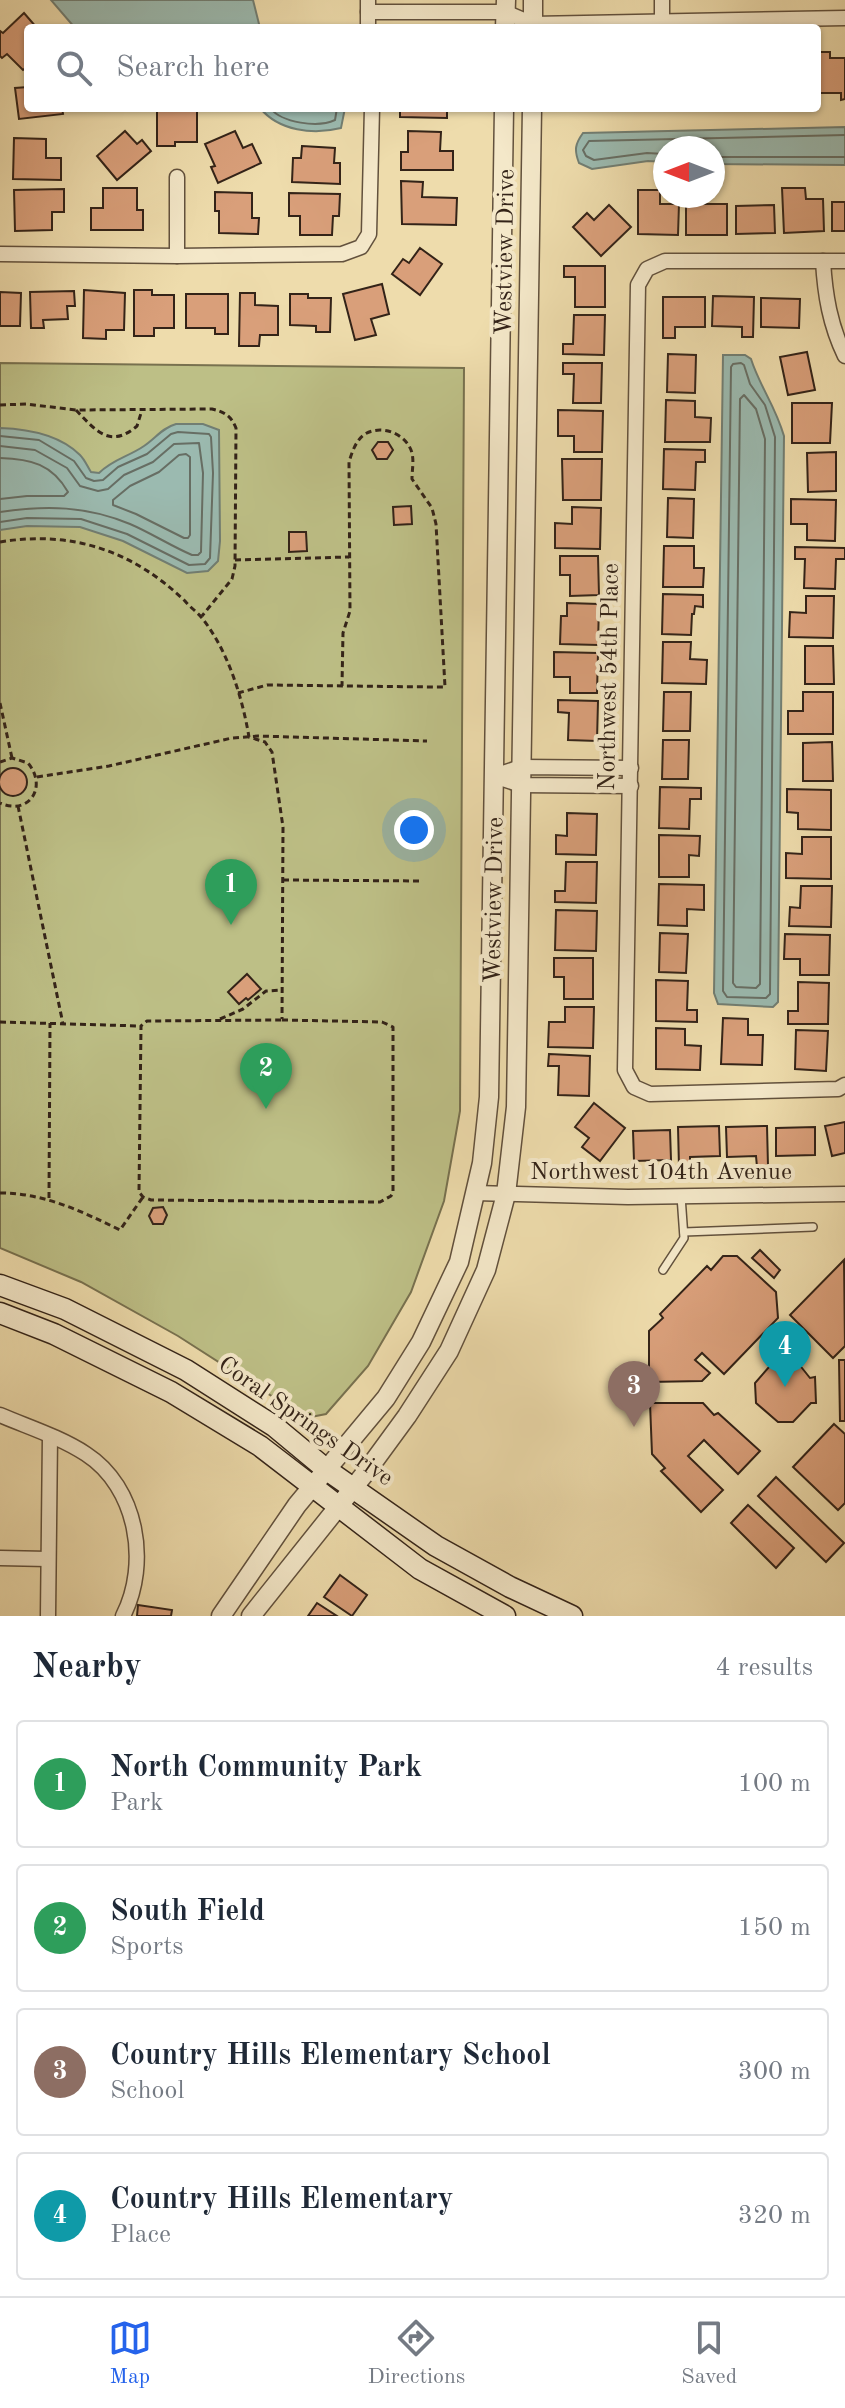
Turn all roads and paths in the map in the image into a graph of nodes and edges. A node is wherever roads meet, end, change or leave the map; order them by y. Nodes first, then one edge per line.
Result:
1 (533, 0) edge
2 (662, 0) edge
3 (368, 6) edge
4 (505, 13) edge
5 (845, 18) edge
6 (662, 20) junction
7 (525, 24) edge
8 (530, 24) edge
9 (587, 24) edge
10 (372, 112) edge
11 (504, 112) edge
12 (532, 112) edge
13 (177, 177) dead end
14 (0, 254) edge
15 (177, 256) junction
16 (823, 261) junction
17 (845, 261) edge
18 (845, 356) edge
19 (0, 405) edge
20 (76, 410) junction
21 (142, 410) junction
22 (0, 542) edge
23 (349, 557) junction
24 (235, 560) junction
25 (201, 617) junction
26 (342, 686) junction
27 (238, 693) junction
28 (0, 703) edge
29 (249, 737) junction
30 (427, 741) dead end
31 (12, 758) junction
32 (0, 762) edge
33 (631, 768) junction
34 (494, 776) junction
35 (521, 776) junction
36 (37, 777) junction
37 (631, 786) junction
38 (0, 803) edge
39 (18, 806) junction
40 (283, 880) junction
41 (423, 881) dead end
42 (282, 990) junction
43 (282, 1020) junction
44 (216, 1021) junction
45 (0, 1022) edge
46 (50, 1023) junction
47 (63, 1024) junction
48 (141, 1026) junction
49 (845, 1085) edge
50 (0, 1193) edge
51 (476, 1193) junction
52 (506, 1194) junction
53 (845, 1194) edge
54 (681, 1196) junction
55 (143, 1197) junction
56 (49, 1198) junction
57 (813, 1227) dead end
58 (684, 1232) junction
59 (663, 1270) dead end
60 (0, 1285) edge
61 (0, 1313) edge
62 (0, 1415) edge
63 (50, 1436) junction
64 (327, 1470) junction
65 (312, 1487) junction
66 (353, 1488) junction
67 (337, 1508) junction
68 (0, 1558) edge
69 (48, 1559) junction
70 (48, 1616) edge
71 (123, 1616) edge
72 (221, 1616) edge
73 (251, 1616) edge
74 (505, 1616) edge
75 (572, 1616) edge

1 - 8 street
2 - 6 street
3 - 4 street
4 - 7 street
5 - 6 street
6 - 9 street
10 - 15 street
11 - 34 street, Westview Drive
12 - 35 street, Westview Drive
13 - 15 street
14 - 15 street
16 - 17 street
16 - 18 street
16 - 33 street, Northwest 54th Place
19 - 20 path
20 - 21 path
20 - 21 path
21 - 24 path
22 - 25 path
23 - 24 path
23 - 26 path
23 - 26 path
24 - 25 path
25 - 27 path
26 - 27 path
27 - 29 path
28 - 31 path
29 - 30 path
29 - 36 path
29 - 40 path
31 - 32 path
31 - 36 path
33 - 35 street
33 - 37 street, Northwest 54th Place
34 - 35 street
34 - 51 street, Westview Drive
35 - 37 street
35 - 52 street, Westview Drive
36 - 39 path
37 - 49 street, Northwest 54th Place
38 - 39 path
39 - 47 path
40 - 41 path
40 - 42 path
42 - 43 path
42 - 44 path
43 - 44 path
43 - 55 path
44 - 48 path
45 - 46 path
46 - 47 path
46 - 56 path
47 - 48 path
48 - 55 path
50 - 56 path
51 - 52 street, Northwest 104th Avenue
51 - 64 street, Westview Drive
52 - 54 street, Northwest 104th Avenue
52 - 66 street, Westview Drive
53 - 54 street, Northwest 104th Avenue
54 - 58 lane
55 - 56 path
57 - 58 lane
58 - 59 lane
60 - 64 main road, Coral Springs Drive
61 - 65 main road, Coral Springs Drive
62 - 63 street
63 - 69 street
63 - 71 street
64 - 65 street, Westview Drive
64 - 66 main road, Coral Springs Drive
65 - 67 main road, Coral Springs Drive
65 - 72 street, Westview Drive
66 - 67 street, Westview Drive
66 - 75 main road, Coral Springs Drive
67 - 73 street, Westview Drive
67 - 74 main road, Coral Springs Drive
68 - 69 street
69 - 70 street

